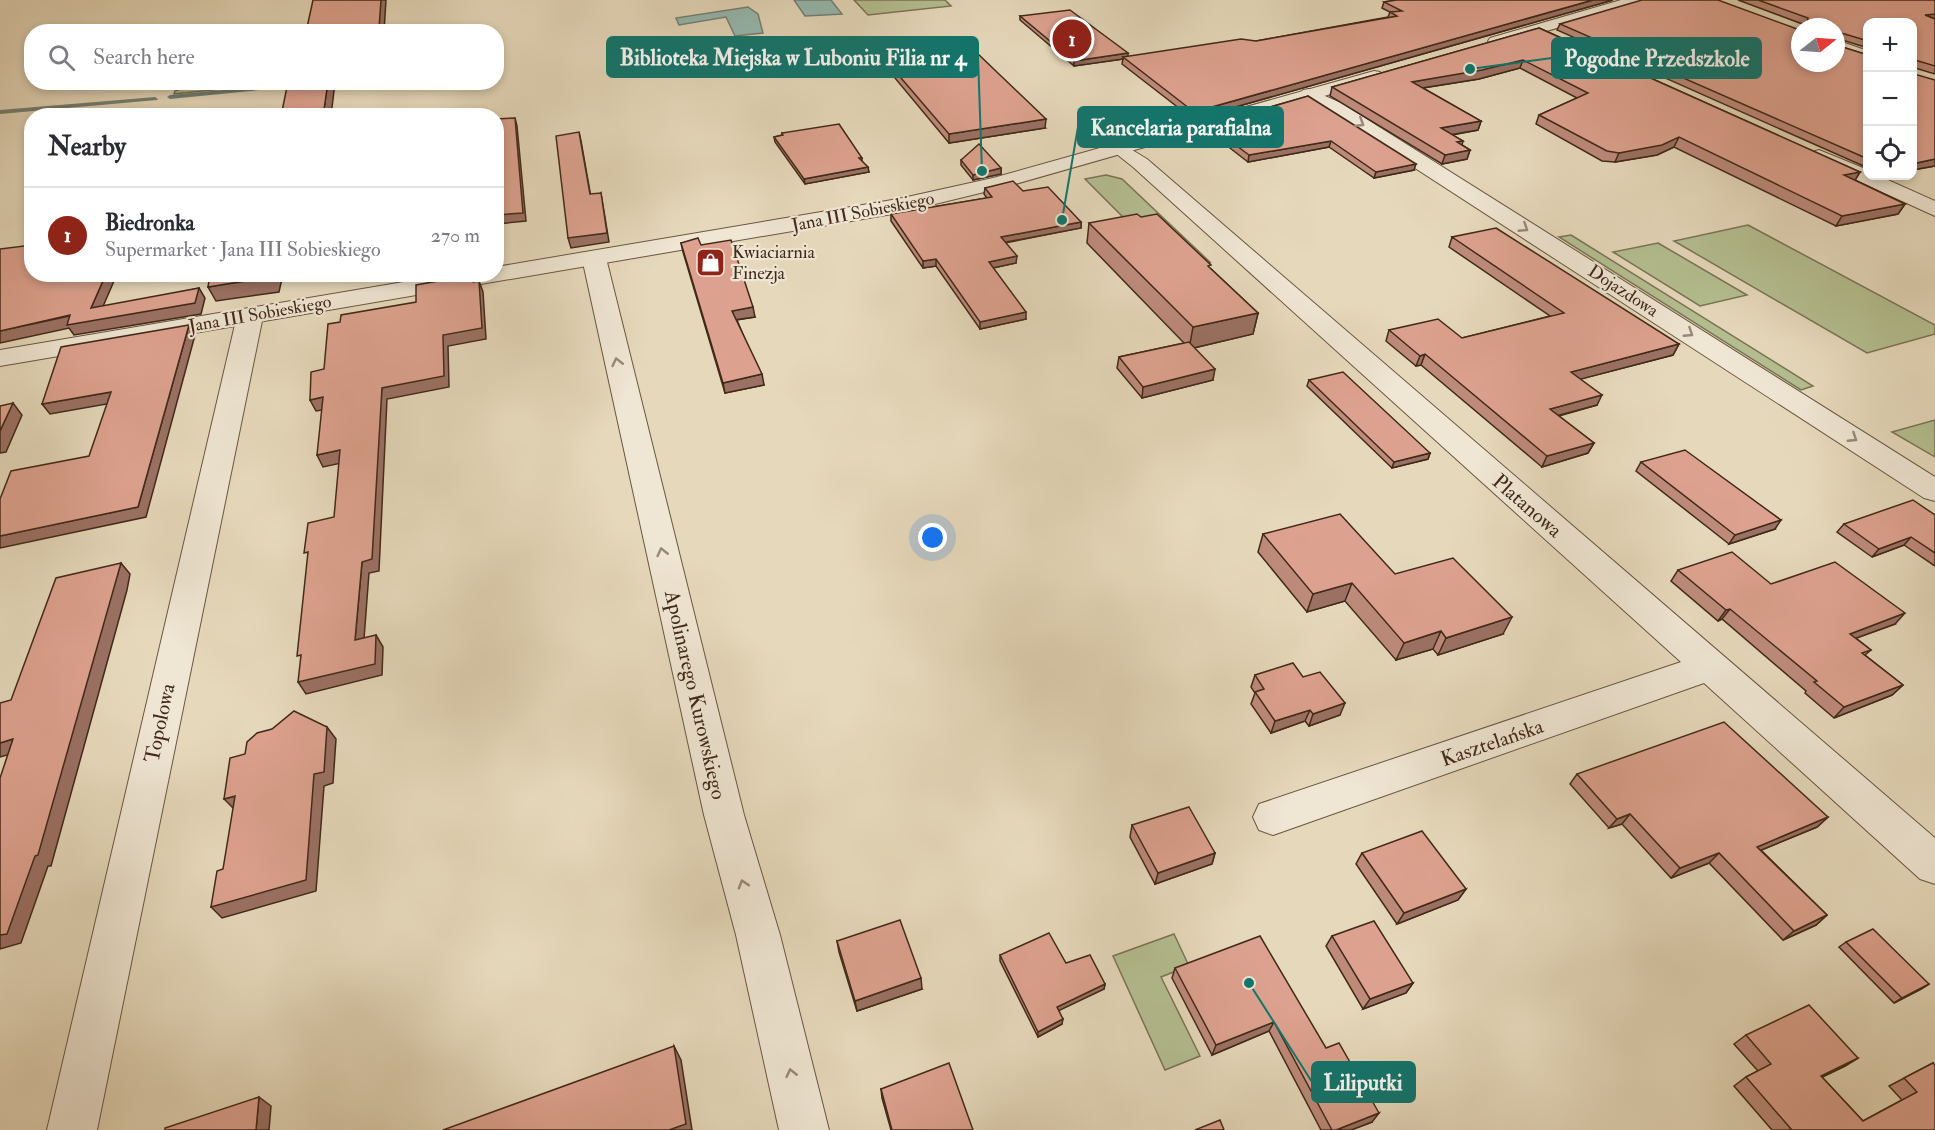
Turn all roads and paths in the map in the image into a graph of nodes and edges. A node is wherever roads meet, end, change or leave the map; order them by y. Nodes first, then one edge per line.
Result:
1 (1638, 0) edge
2 (1538, 29) junction
3 (1561, 39) edge
4 (1474, 47) edge
5 (1845, 48) edge
6 (1863, 55) edge
7 (1387, 72) edge
8 (1309, 94) junction
9 (1119, 148) junction
10 (1807, 150) edge
11 (1935, 209) edge
12 (594, 258) junction
13 (504, 273) edge
14 (452, 282) edge
15 (250, 316) junction
16 (0, 358) edge
17 (1935, 491) edge
18 (1709, 667) junction
19 (1273, 817) dead end
20 (1935, 865) edge
21 (72, 1130) edge
22 (804, 1130) edge

1 - 2 street
2 - 3 street
2 - 4 street
5 - 6 street
7 - 8 street, Jana III Sobieskiego
8 - 9 street, Jana III Sobieskiego
8 -> 17 street, Dojazdowa
9 - 12 street, Jana III Sobieskiego
9 - 18 street, Platanowa
10 - 11 street
12 - 13 street, Jana III Sobieskiego
22 -> 12 street, Apolinarego Kurowskiego
14 - 15 street, Jana III Sobieskiego
15 - 16 street, Jana III Sobieskiego
15 - 21 street, Topolowa
18 - 19 street, Kasztelańska
18 - 20 street, Platanowa

